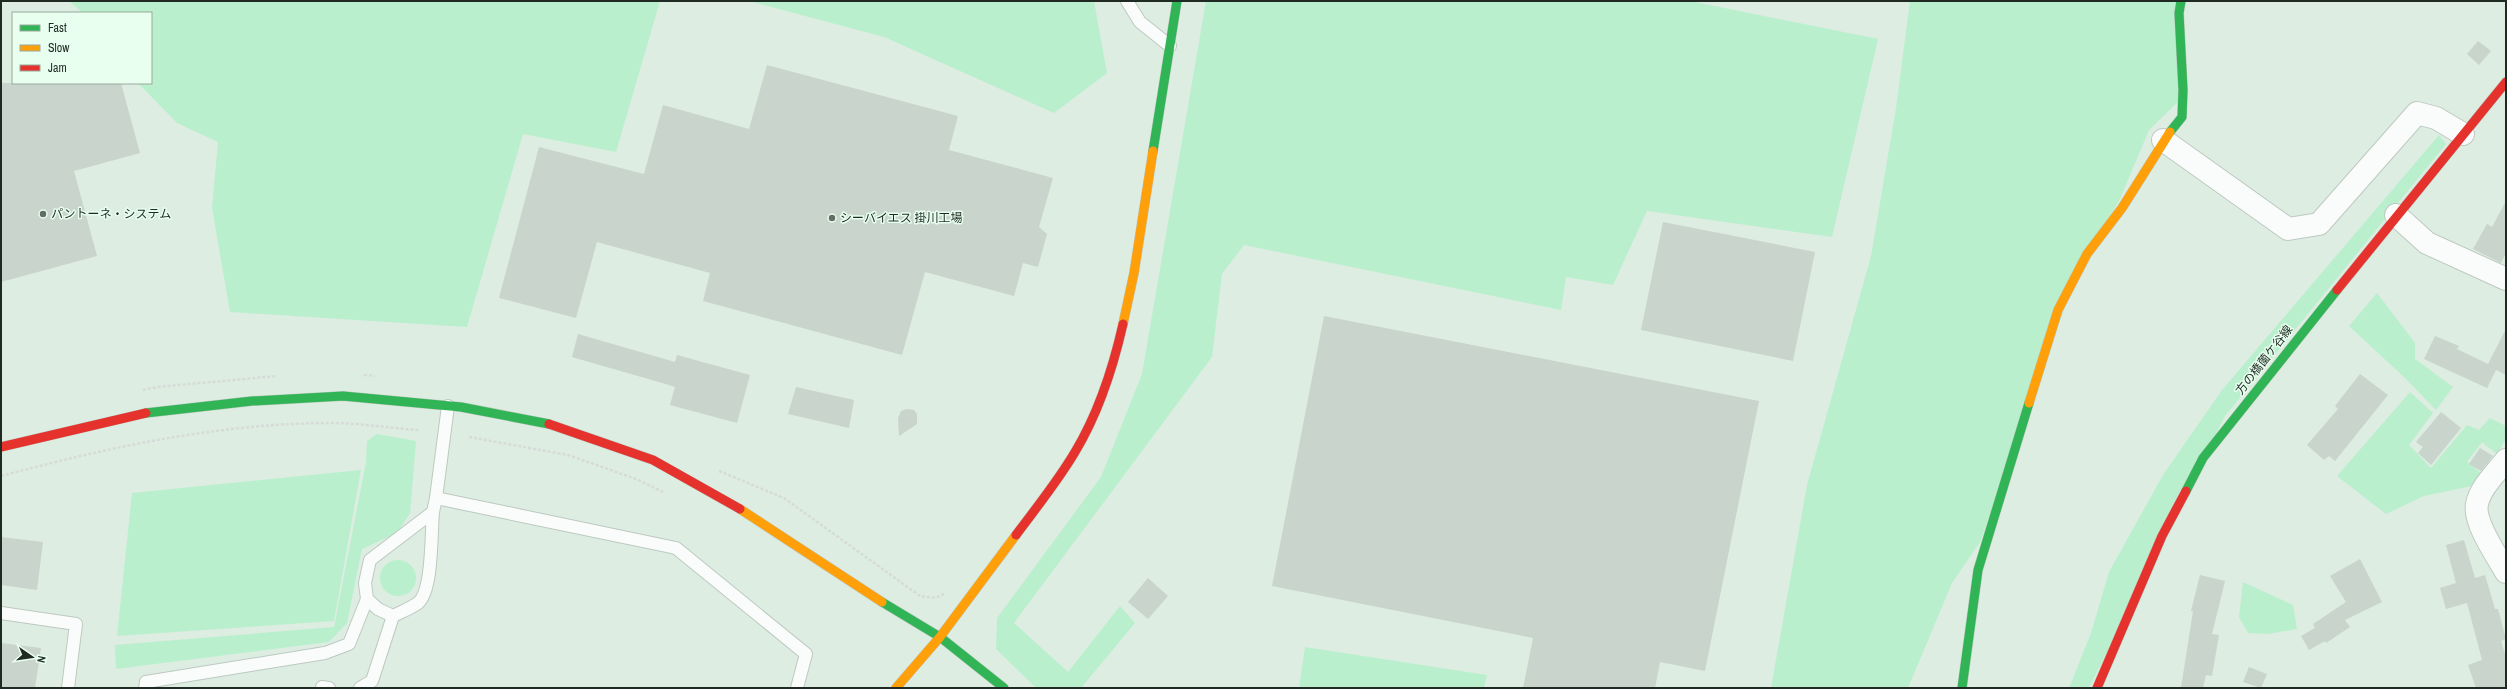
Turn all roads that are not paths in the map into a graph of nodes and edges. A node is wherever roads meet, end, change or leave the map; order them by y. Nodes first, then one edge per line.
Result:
1 (1127, 1) edge
2 (1177, 1) edge
3 (2181, 1) edge
4 (1170, 46) junction
5 (2506, 82) edge
6 (2463, 134) junction
7 (2163, 140) junction
8 (2396, 215) junction
9 (2506, 280) edge
10 (448, 406) junction
11 (1, 447) edge
12 (2506, 460) edge
13 (436, 498) junction
14 (2476, 504) junction
15 (433, 512) junction
16 (2506, 548) edge
17 (2506, 572) edge
18 (367, 599) junction
19 (1, 613) edge
20 (393, 616) junction
21 (940, 637) junction
22 (68, 688) edge
23 (145, 688) edge
24 (360, 688) edge
25 (796, 688) edge
26 (896, 688) edge
27 (1004, 688) edge
28 (1962, 688) edge
29 (2097, 688) edge

1 - 4 lane
2 - 4 street
3 - 7 street
4 - 21 street
5 - 6 street, 方の橋薗ケ谷線
6 - 7 street
6 - 8 street, 方の橋薗ケ谷線
7 - 28 street
8 - 9 street
8 - 29 street, 方の橋薗ケ谷線
10 - 11 street
10 - 13 lane
10 - 21 street
12 - 14 street
13 - 15 lane
13 - 25 lane
14 - 16 street
14 - 17 street
15 - 18 lane
15 - 20 lane
18 - 20 lane
18 - 23 lane
19 - 22 lane
20 - 24 lane
21 - 26 street
21 - 27 street

